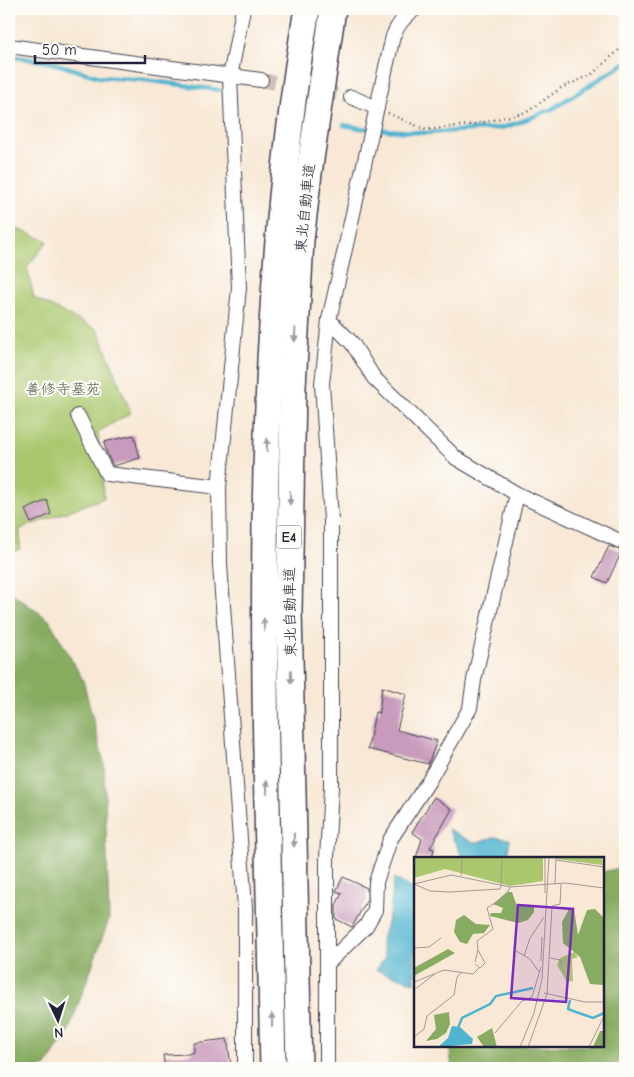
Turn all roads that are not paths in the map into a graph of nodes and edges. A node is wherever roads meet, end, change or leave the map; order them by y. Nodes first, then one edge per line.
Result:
1 (243, 9) edge
2 (307, 9) edge
3 (333, 9) edge
4 (349, 9) edge
5 (415, 9) edge
6 (9, 46) edge
7 (230, 77) junction
8 (261, 80) tunnel mouth
9 (351, 97) tunnel mouth
10 (377, 108) junction
11 (296, 306) junction
12 (329, 320) junction
13 (78, 416) dead end
14 (219, 487) junction
15 (517, 494) junction
16 (622, 542) dead end
17 (328, 963) junction
18 (245, 1068) edge
19 (273, 1068) edge
20 (300, 1068) edge
21 (327, 1068) edge

1 - 7 street
19 -> 2 highway, 東北自動車道 / E4
3 - 11 highway, 東北自動車道 / E4
4 - 11 highway
5 - 10 street
6 - 7 street
7 - 8 street
7 - 14 street
9 - 10 street
10 - 12 street
11 -> 20 highway, 東北自動車道 / E4
12 - 15 street
12 - 17 street
13 - 14 street
14 - 18 street
15 - 16 street
15 - 17 street
17 - 21 street

